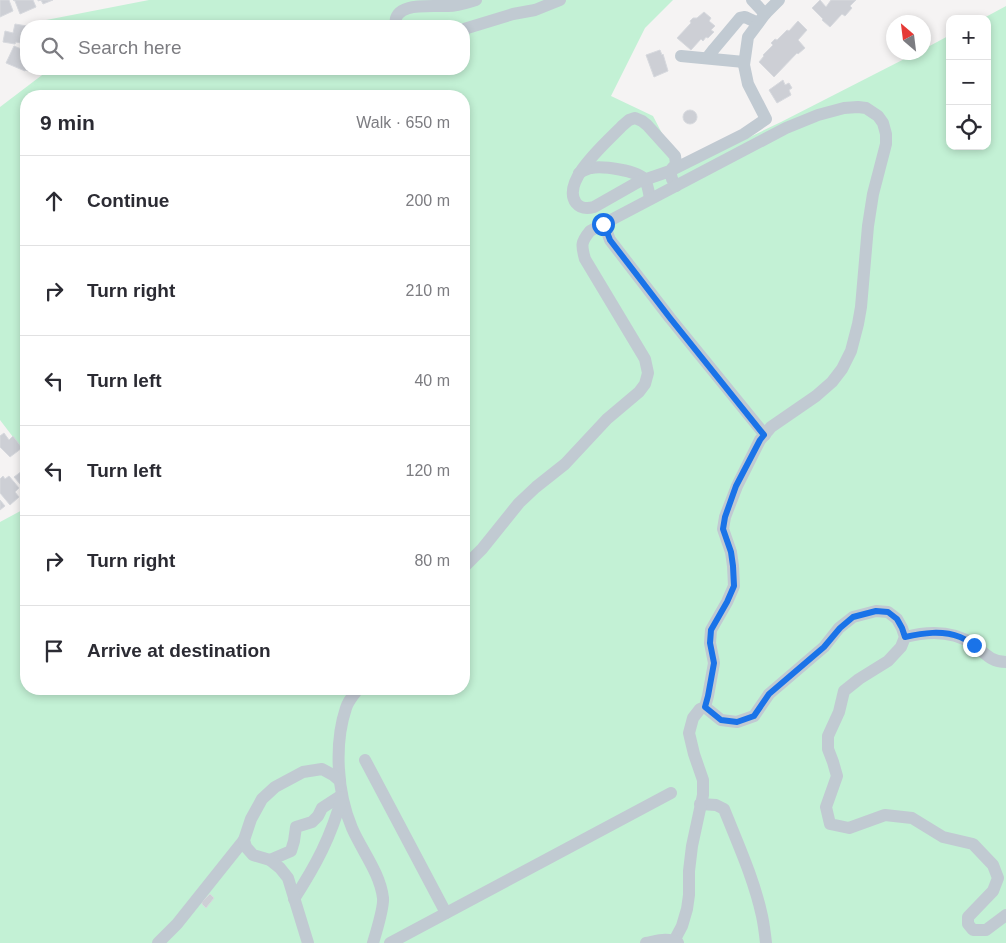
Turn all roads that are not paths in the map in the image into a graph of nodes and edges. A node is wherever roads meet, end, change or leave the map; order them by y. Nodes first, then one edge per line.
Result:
1 (476, 0) edge
2 (560, 0) edge
3 (752, 0) edge
4 (779, 0) edge
5 (762, 18) junction
6 (395, 20) edge
7 (470, 27) edge
8 (681, 56) dead end
9 (707, 58) junction
10 (744, 62) junction
11 (670, 171) junction
12 (580, 172) junction
13 (645, 180) junction
14 (676, 186) junction
15 (650, 199) junction
16 (609, 221) junction
17 (764, 435) junction
18 (470, 561) edge
19 (905, 637) junction
20 (1006, 662) edge
21 (354, 695) edge
22 (705, 707) junction
23 (364, 760) dead end
24 (340, 781) junction
25 (671, 793) dead end
26 (342, 795) junction
27 (700, 804) junction
28 (244, 840) junction
29 (270, 860) junction
30 (294, 899) junction
31 (446, 913) junction
32 (1006, 915) edge
33 (676, 942) edge
34 (158, 943) edge
35 (308, 943) edge
36 (373, 943) edge
37 (390, 943) edge
38 (646, 943) edge
39 (766, 943) edge

1 - 6 street
2 - 7 street
3 - 5 street
4 - 5 street
5 - 9 street
5 - 10 street
8 - 9 street
9 - 10 street
10 - 11 street
11 - 12 street
11 - 13 street
11 - 14 street
12 - 13 street
12 - 13 street
13 - 15 street
14 - 15 street
14 - 17 street
15 - 16 street
16 - 17 street
16 - 18 street
17 - 22 street
19 - 20 street
19 - 22 street
19 - 32 street
21 - 24 street
22 - 27 street
23 - 31 street
24 - 26 street
24 - 28 street
25 - 31 street
26 - 29 street
26 - 30 street
26 - 36 street
27 - 33 street
27 - 39 street
28 - 29 street
28 - 34 street
29 - 30 street
30 - 35 street
31 - 37 street
33 - 38 street

